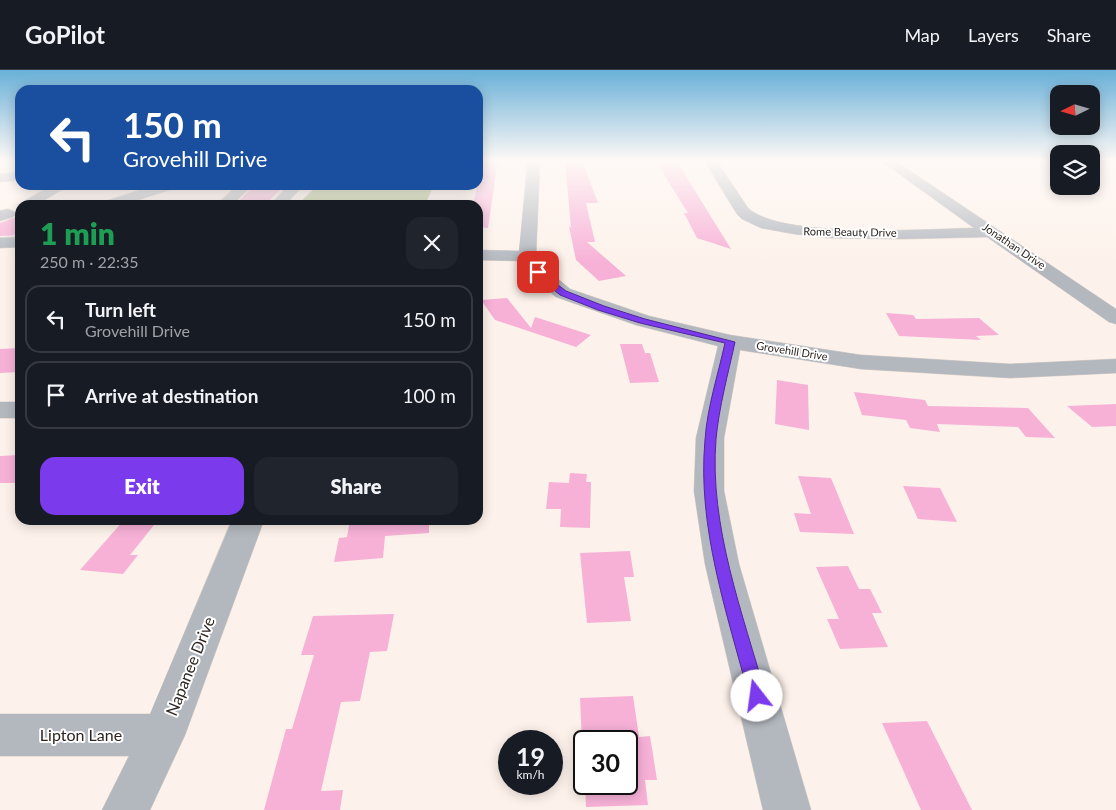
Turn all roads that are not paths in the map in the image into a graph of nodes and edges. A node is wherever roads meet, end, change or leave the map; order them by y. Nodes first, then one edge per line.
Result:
1 (140, 195) edge
2 (531, 195) edge
3 (733, 195) edge
4 (937, 195) edge
5 (124, 200) edge
6 (993, 232) junction
7 (15, 242) edge
8 (0, 243) edge
9 (483, 255) edge
10 (527, 256) junction
11 (1116, 318) edge
12 (730, 342) junction
13 (1116, 366) edge
14 (0, 410) edge
15 (15, 410) edge
16 (246, 525) edge
17 (163, 734) junction
18 (0, 735) edge
19 (126, 810) edge
20 (788, 810) edge

1 - 5 street
2 - 10 street
3 - 6 street, Rome Beauty Drive
4 - 6 street, Jonathan Drive
6 - 11 street, Jonathan Drive
7 - 8 street
9 - 10 street
10 - 12 street, Grovehill Drive
12 - 13 street, Grovehill Drive
12 - 20 street
14 - 15 street
16 - 17 street, Napanee Drive
17 - 18 street, Lipton Lane
17 - 19 street, Napanee Drive

